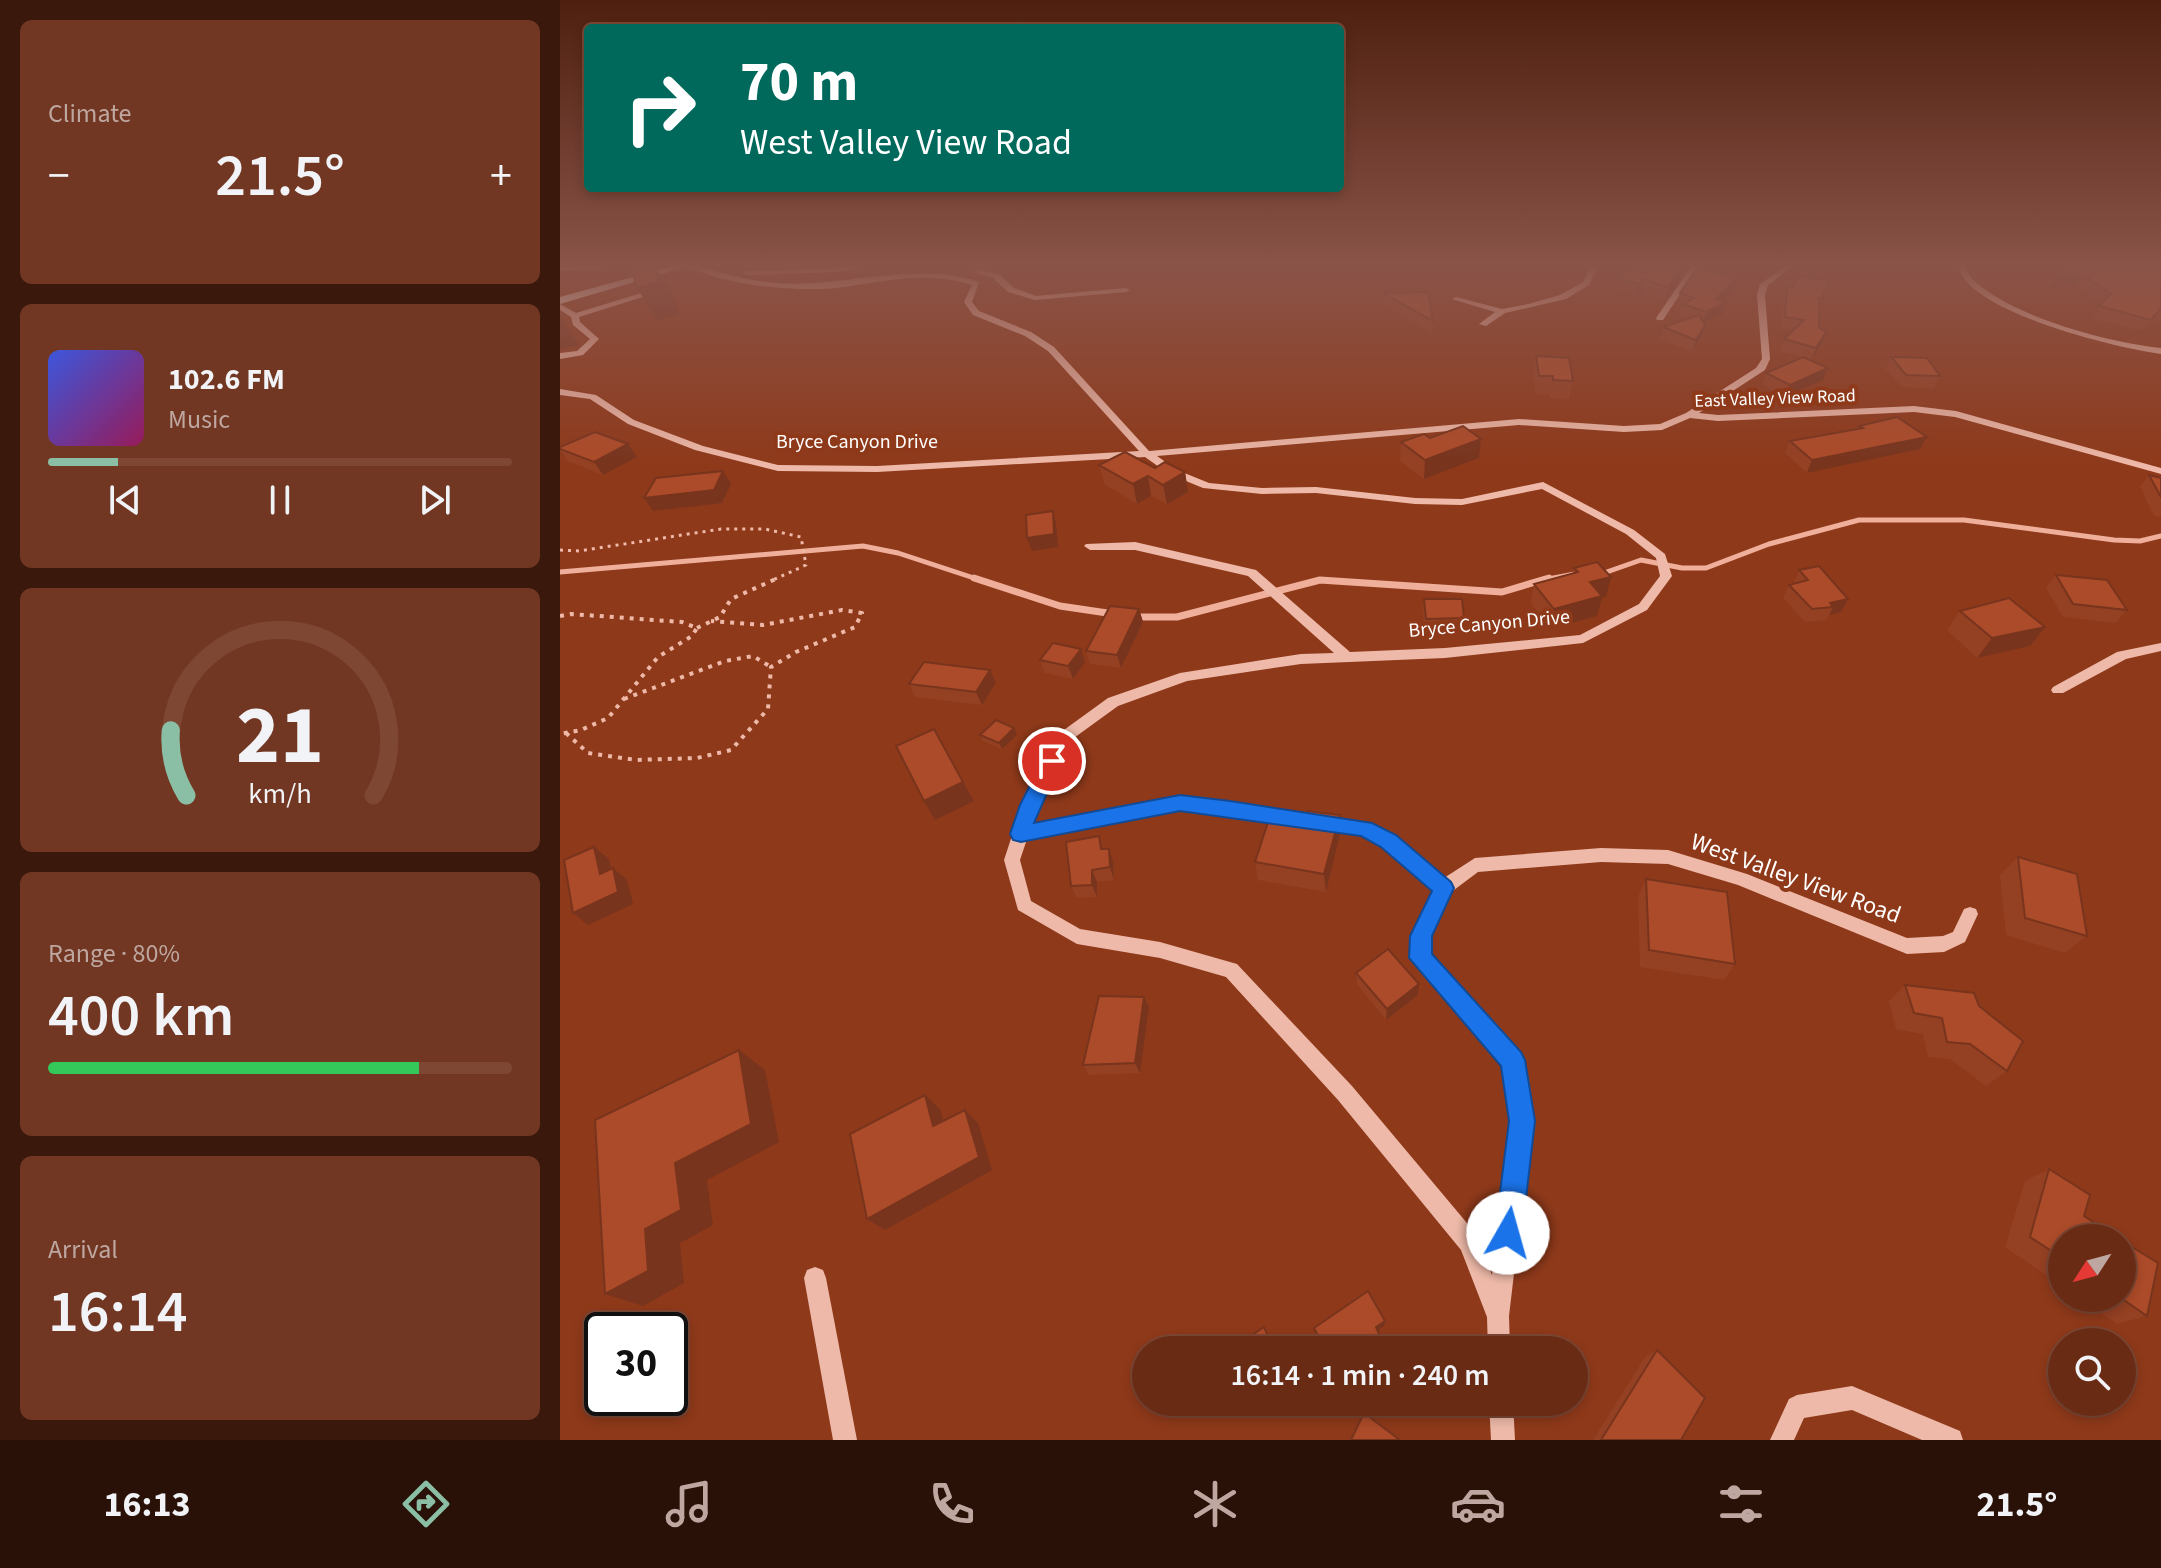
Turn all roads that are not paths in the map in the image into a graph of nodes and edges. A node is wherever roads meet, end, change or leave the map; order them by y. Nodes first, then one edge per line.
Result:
1 (586, 331) edge
2 (1021, 331) edge
3 (1764, 331) edge
4 (2079, 331) edge
5 (2161, 351) edge
6 (560, 356) edge
7 (560, 392) edge
8 (1689, 415) junction
9 (1146, 453) junction
10 (2161, 471) edge
11 (1090, 546) dead end
12 (2161, 647) edge
13 (1347, 657) junction
14 (2058, 690) dead end
15 (1021, 834) junction
16 (1444, 888) junction
17 (1970, 914) dead end
18 (815, 1278) dead end
19 (1498, 1317) junction
20 (1499, 1336) edge
21 (1502, 1416) edge
22 (845, 1440) edge
23 (1503, 1440) edge
24 (1782, 1440) edge
25 (1951, 1440) edge

1 - 6 street
2 - 9 street
3 - 8 street
4 - 5 street
7 - 9 street, Bryce Canyon Drive
8 - 9 street, East Valley View Road
8 - 10 street, East Valley View Road
9 - 13 street, Bryce Canyon Drive
11 - 13 street
12 - 14 street
13 - 15 street, Bryce Canyon Drive
15 - 16 street
15 - 19 street, Bryce Canyon Drive
16 - 17 street, West Valley View Road
16 - 19 street, West Valley View Road
18 - 22 street
19 - 20 street, Bryce Canyon Drive
21 - 23 street
24 - 25 street

